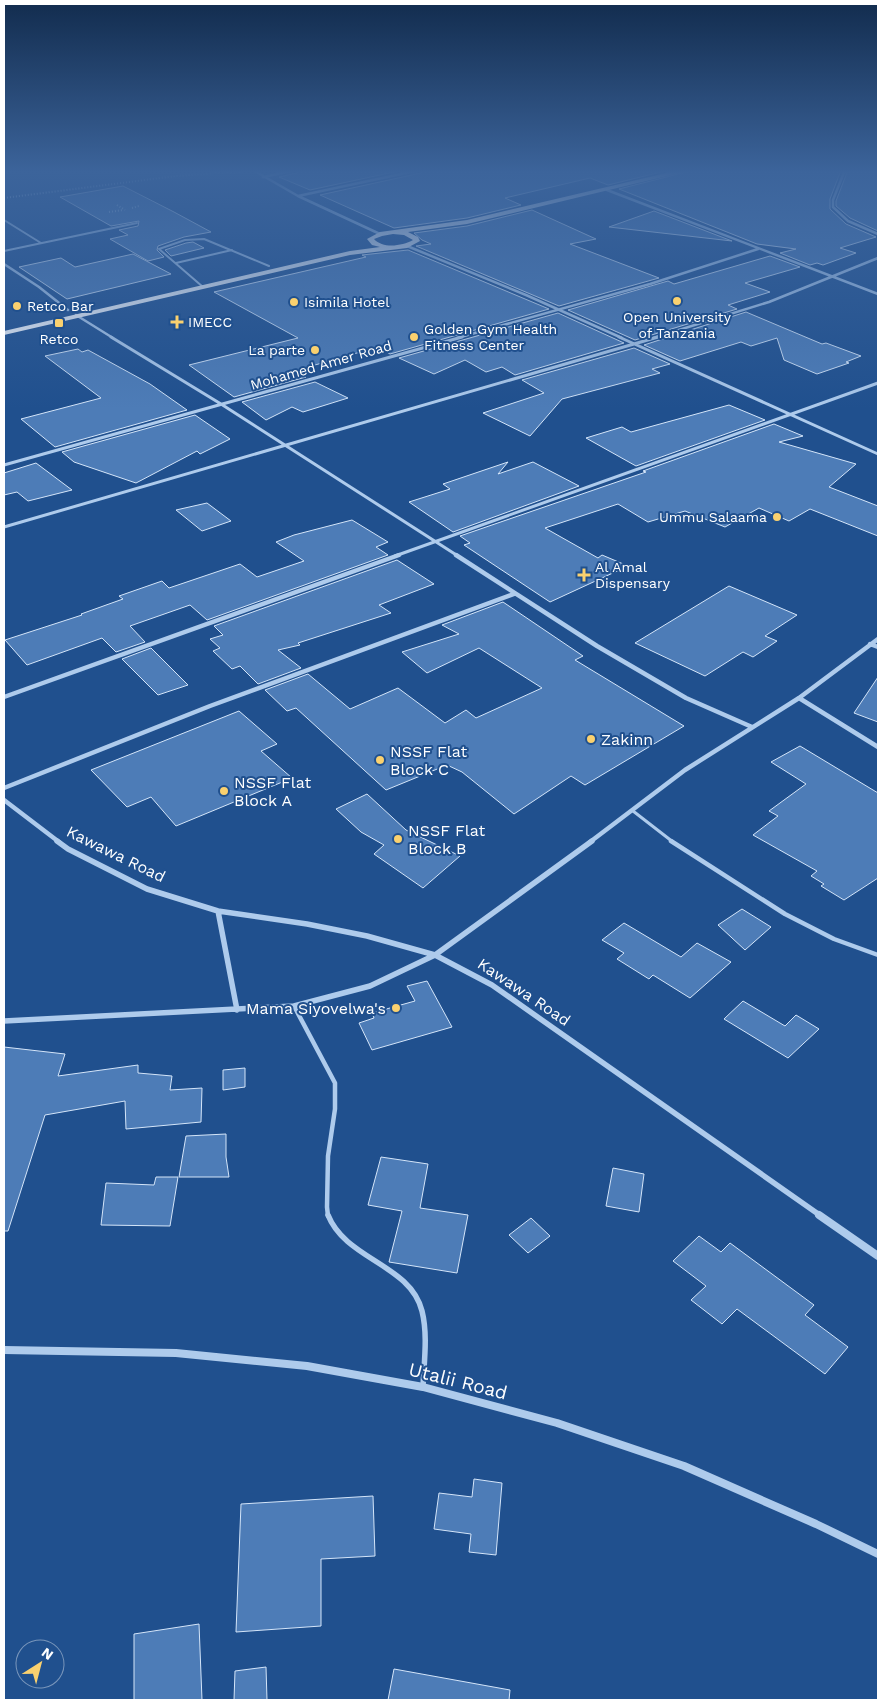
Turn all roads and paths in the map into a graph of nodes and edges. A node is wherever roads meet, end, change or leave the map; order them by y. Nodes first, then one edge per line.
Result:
1 (160, 250) edge
2 (233, 250) joint
3 (332, 250) edge
4 (373, 250) edge
5 (420, 250) edge
6 (756, 250) edge
7 (759, 250) edge
8 (878, 258) edge
9 (176, 263) junction
10 (4, 264) edge
11 (269, 266) junction
12 (830, 276) junction
13 (195, 282) junction
14 (203, 287) junction
15 (878, 294) edge
16 (556, 309) junction
17 (68, 310) junction
18 (76, 315) junction
19 (4, 325) edge
20 (4, 333) edge
21 (632, 344) junction
22 (878, 383) edge
23 (221, 404) junction
24 (789, 414) junction
25 (282, 445) junction
26 (878, 454) edge
27 (4, 465) edge
28 (4, 528) edge
29 (436, 542) junction
30 (514, 594) junction
31 (878, 639) edge
32 (870, 644) junction
33 (878, 647) edge
34 (4, 696) edge
35 (799, 698) junction
36 (752, 727) junction
37 (878, 747) edge
38 (4, 788) edge
39 (4, 800) edge
40 (633, 811) junction
41 (218, 911) junction
42 (435, 955) junction
43 (878, 955) edge
44 (294, 1006) junction
45 (236, 1010) junction
46 (4, 1021) edge
47 (878, 1256) edge
48 (4, 1350) edge
49 (424, 1387) junction
50 (878, 1554) edge

1 - 9 lane
2 - 9 lane
2 - 11 lane
3 - 11 highway
4 - 14 highway
5 - 16 street
6 - 16 street, Mohamed Amer Road
7 - 12 street
8 - 12 street
9 - 13 lane
10 - 17 street
11 - 13 highway
12 - 15 street
12 - 21 street
13 - 14 lane
13 - 17 highway
14 - 18 highway
16 - 21 street
16 - 23 street, Mohamed Amer Road
17 - 19 highway
18 - 20 highway
18 - 23 street
21 - 24 street
21 - 25 street
22 - 24 street
23 - 25 street
23 - 27 street, Mohamed Amer Road
24 - 26 street
24 - 29 street
25 - 28 street
25 - 29 street
29 - 30 street
29 - 34 street
30 - 36 street
30 - 38 street
31 - 32 street
32 - 33 street
32 - 35 street
35 - 36 street
35 - 37 street
36 - 40 street
39 - 41 street, Kawawa Road
40 - 42 street
40 - 43 lane
41 - 42 street, Kawawa Road
41 - 45 street
42 - 44 street
42 - 47 street, Kawawa Road
44 - 45 street
44 - 49 lane
45 - 46 street
48 - 49 street, Utalii Road
49 - 50 street, Utalii Road

